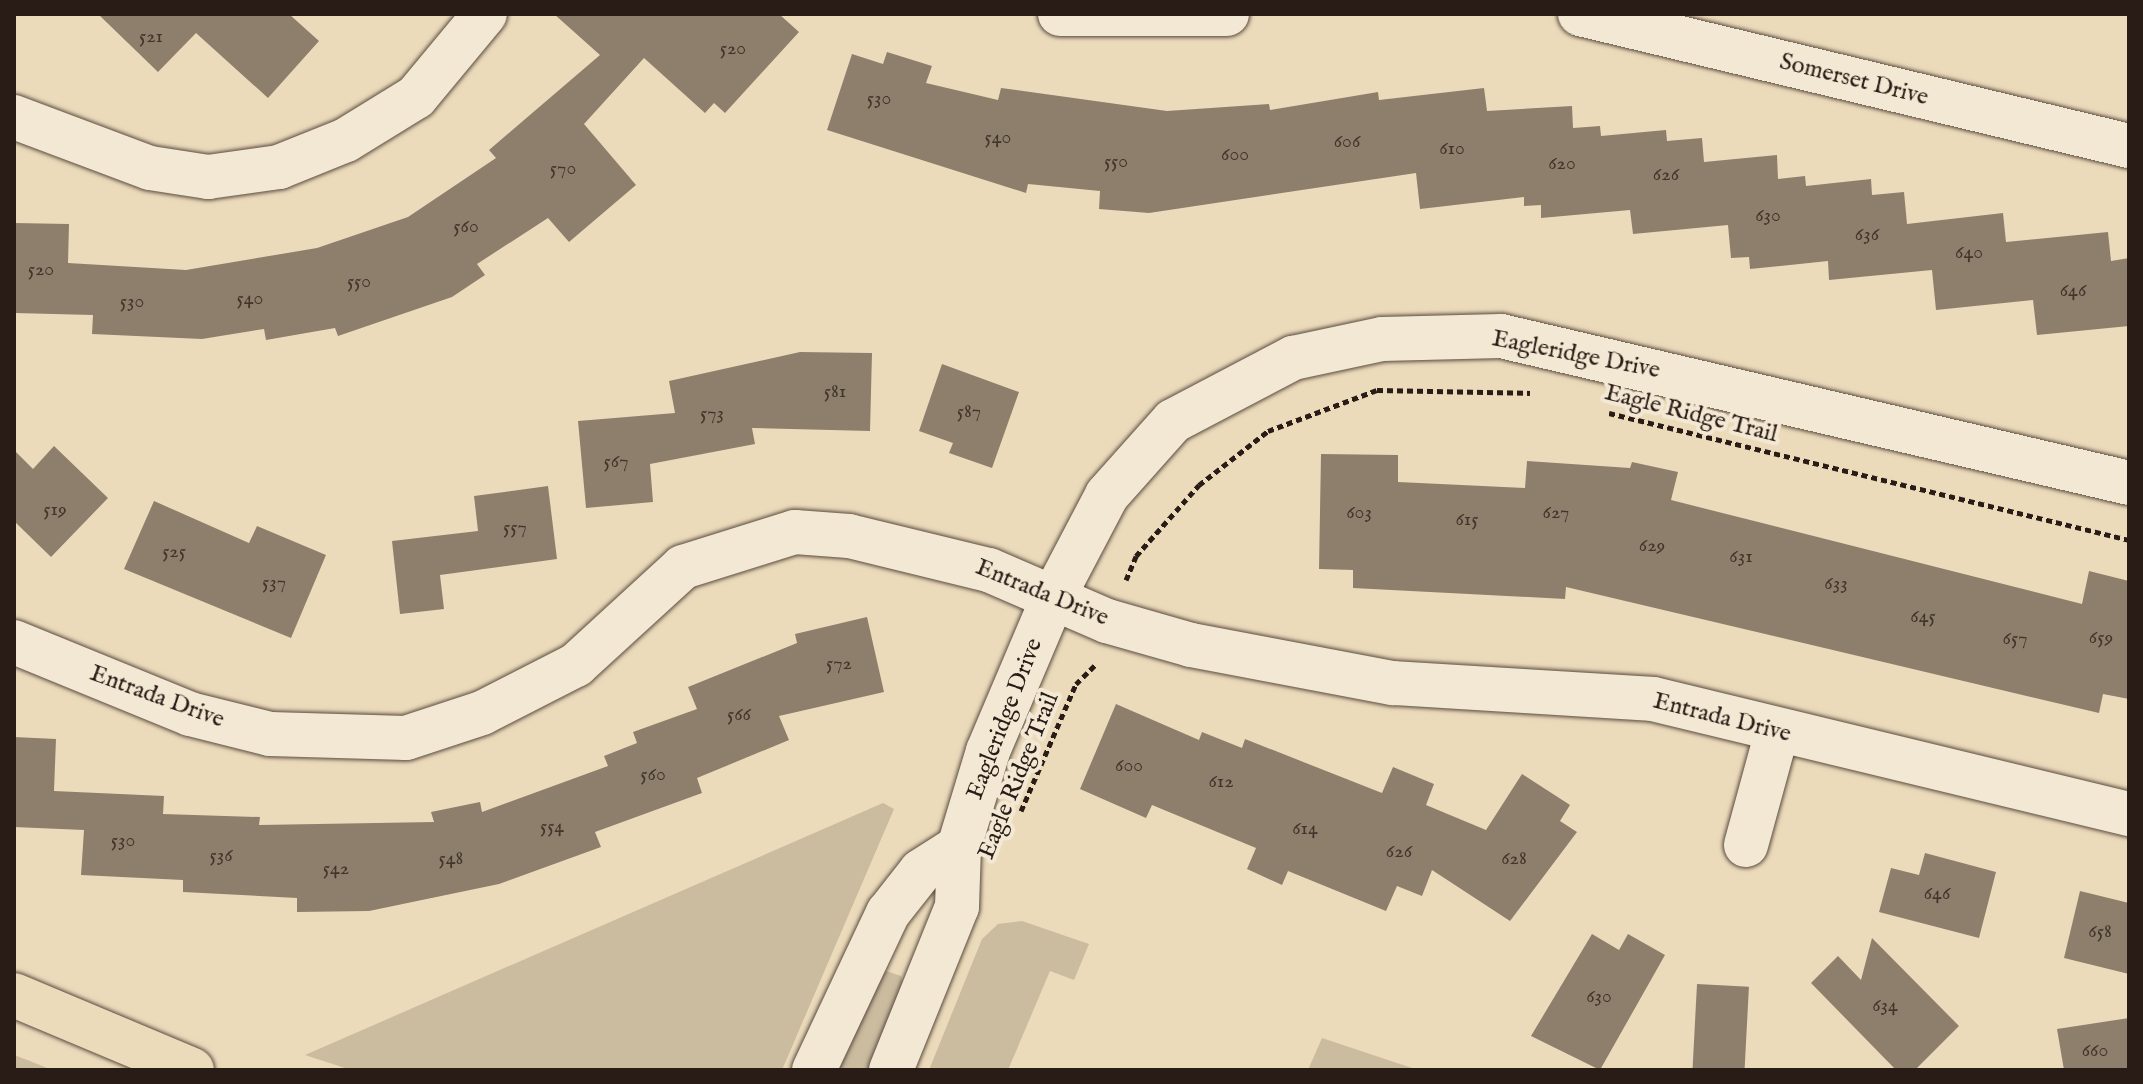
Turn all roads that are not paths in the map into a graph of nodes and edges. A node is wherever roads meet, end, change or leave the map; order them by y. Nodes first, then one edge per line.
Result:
1 (485, 14) edge
2 (1060, 14) edge
3 (1227, 14) edge
4 (1580, 14) edge
5 (14, 117) edge
6 (2129, 146) edge
7 (2129, 483) edge
8 (1053, 598) junction
9 (14, 642) edge
10 (1777, 732) junction
11 (2129, 814) edge
12 (1746, 845) dead end
13 (959, 847) junction
14 (14, 995) edge
15 (192, 1070) edge
16 (814, 1070) edge
17 (891, 1070) edge

1 - 5 street
2 - 3 street
4 - 6 street, Somerset Drive
7 - 8 street, Eagleridge Drive
8 - 9 street, Entrada Drive
8 - 10 street, Entrada Drive
8 - 13 street, Eagleridge Drive
10 - 11 street, Entrada Drive
10 - 12 street
13 - 16 street
13 - 17 street, Eagleridge Drive
14 - 15 main road

